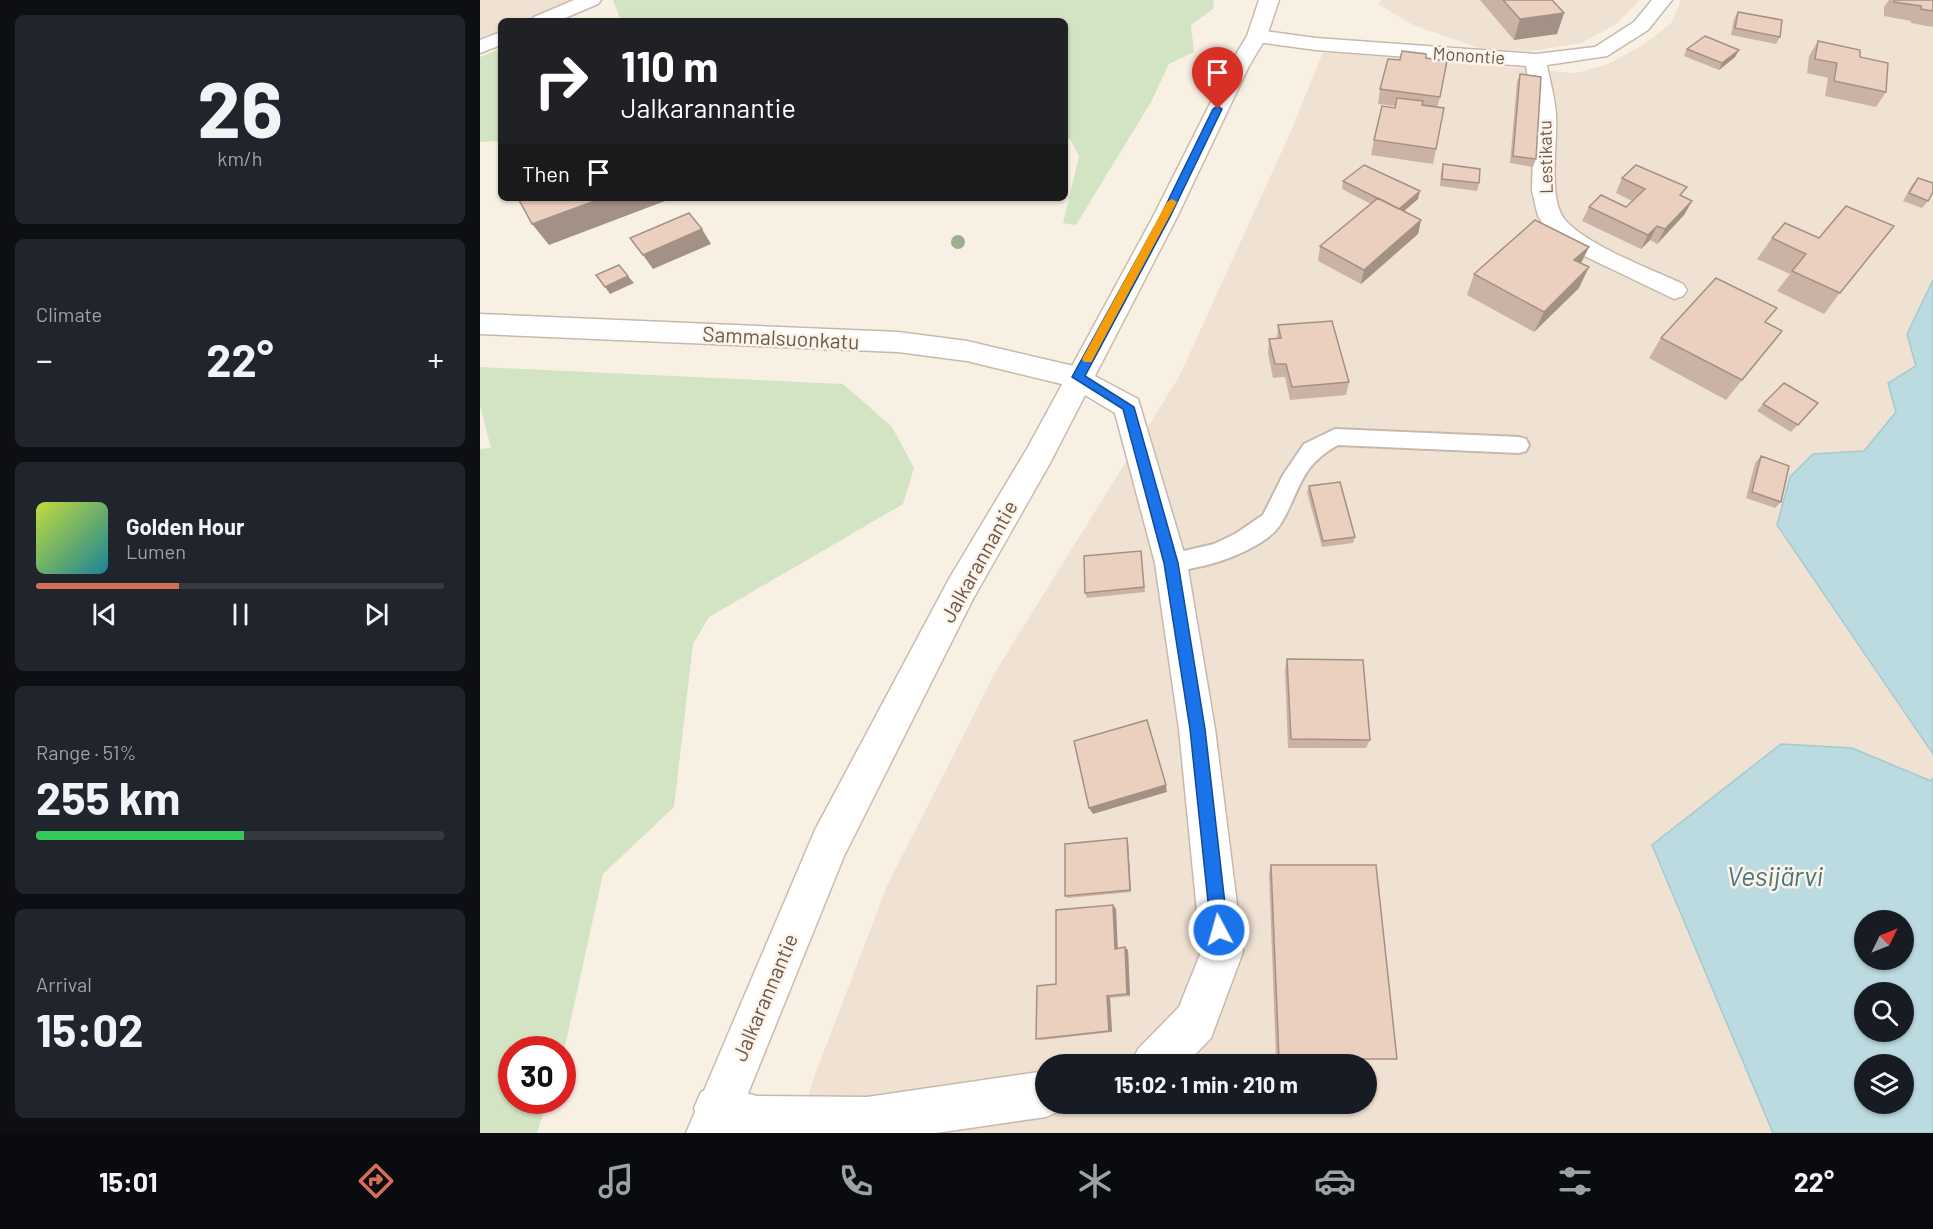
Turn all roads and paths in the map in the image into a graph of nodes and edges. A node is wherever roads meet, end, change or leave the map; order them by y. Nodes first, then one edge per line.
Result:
1 (591, 0) edge
2 (1269, 0) edge
3 (1662, 0) edge
4 (548, 18) edge
5 (1257, 36) junction
6 (498, 39) edge
7 (480, 46) edge
8 (1536, 60) junction
9 (1674, 290) dead end
10 (480, 324) edge
11 (1078, 377) junction
12 (1519, 445) dead end
13 (1171, 563) junction
14 (1164, 1054) edge
15 (1035, 1096) edge
16 (713, 1120) edge

1 - 4 street
2 - 5 street, Jalkarannantie
3 - 8 street, Monontie
5 - 8 street, Monontie
5 - 11 street, Jalkarannantie
6 - 7 street
8 - 9 street, Lestikatu
10 - 11 street, Sammalsuonkatu
11 - 13 street, Sammalsuonkatu
11 - 16 street, Jalkarannantie
12 - 13 lane
13 - 14 street, Sammalsuonkatu
15 - 16 street

